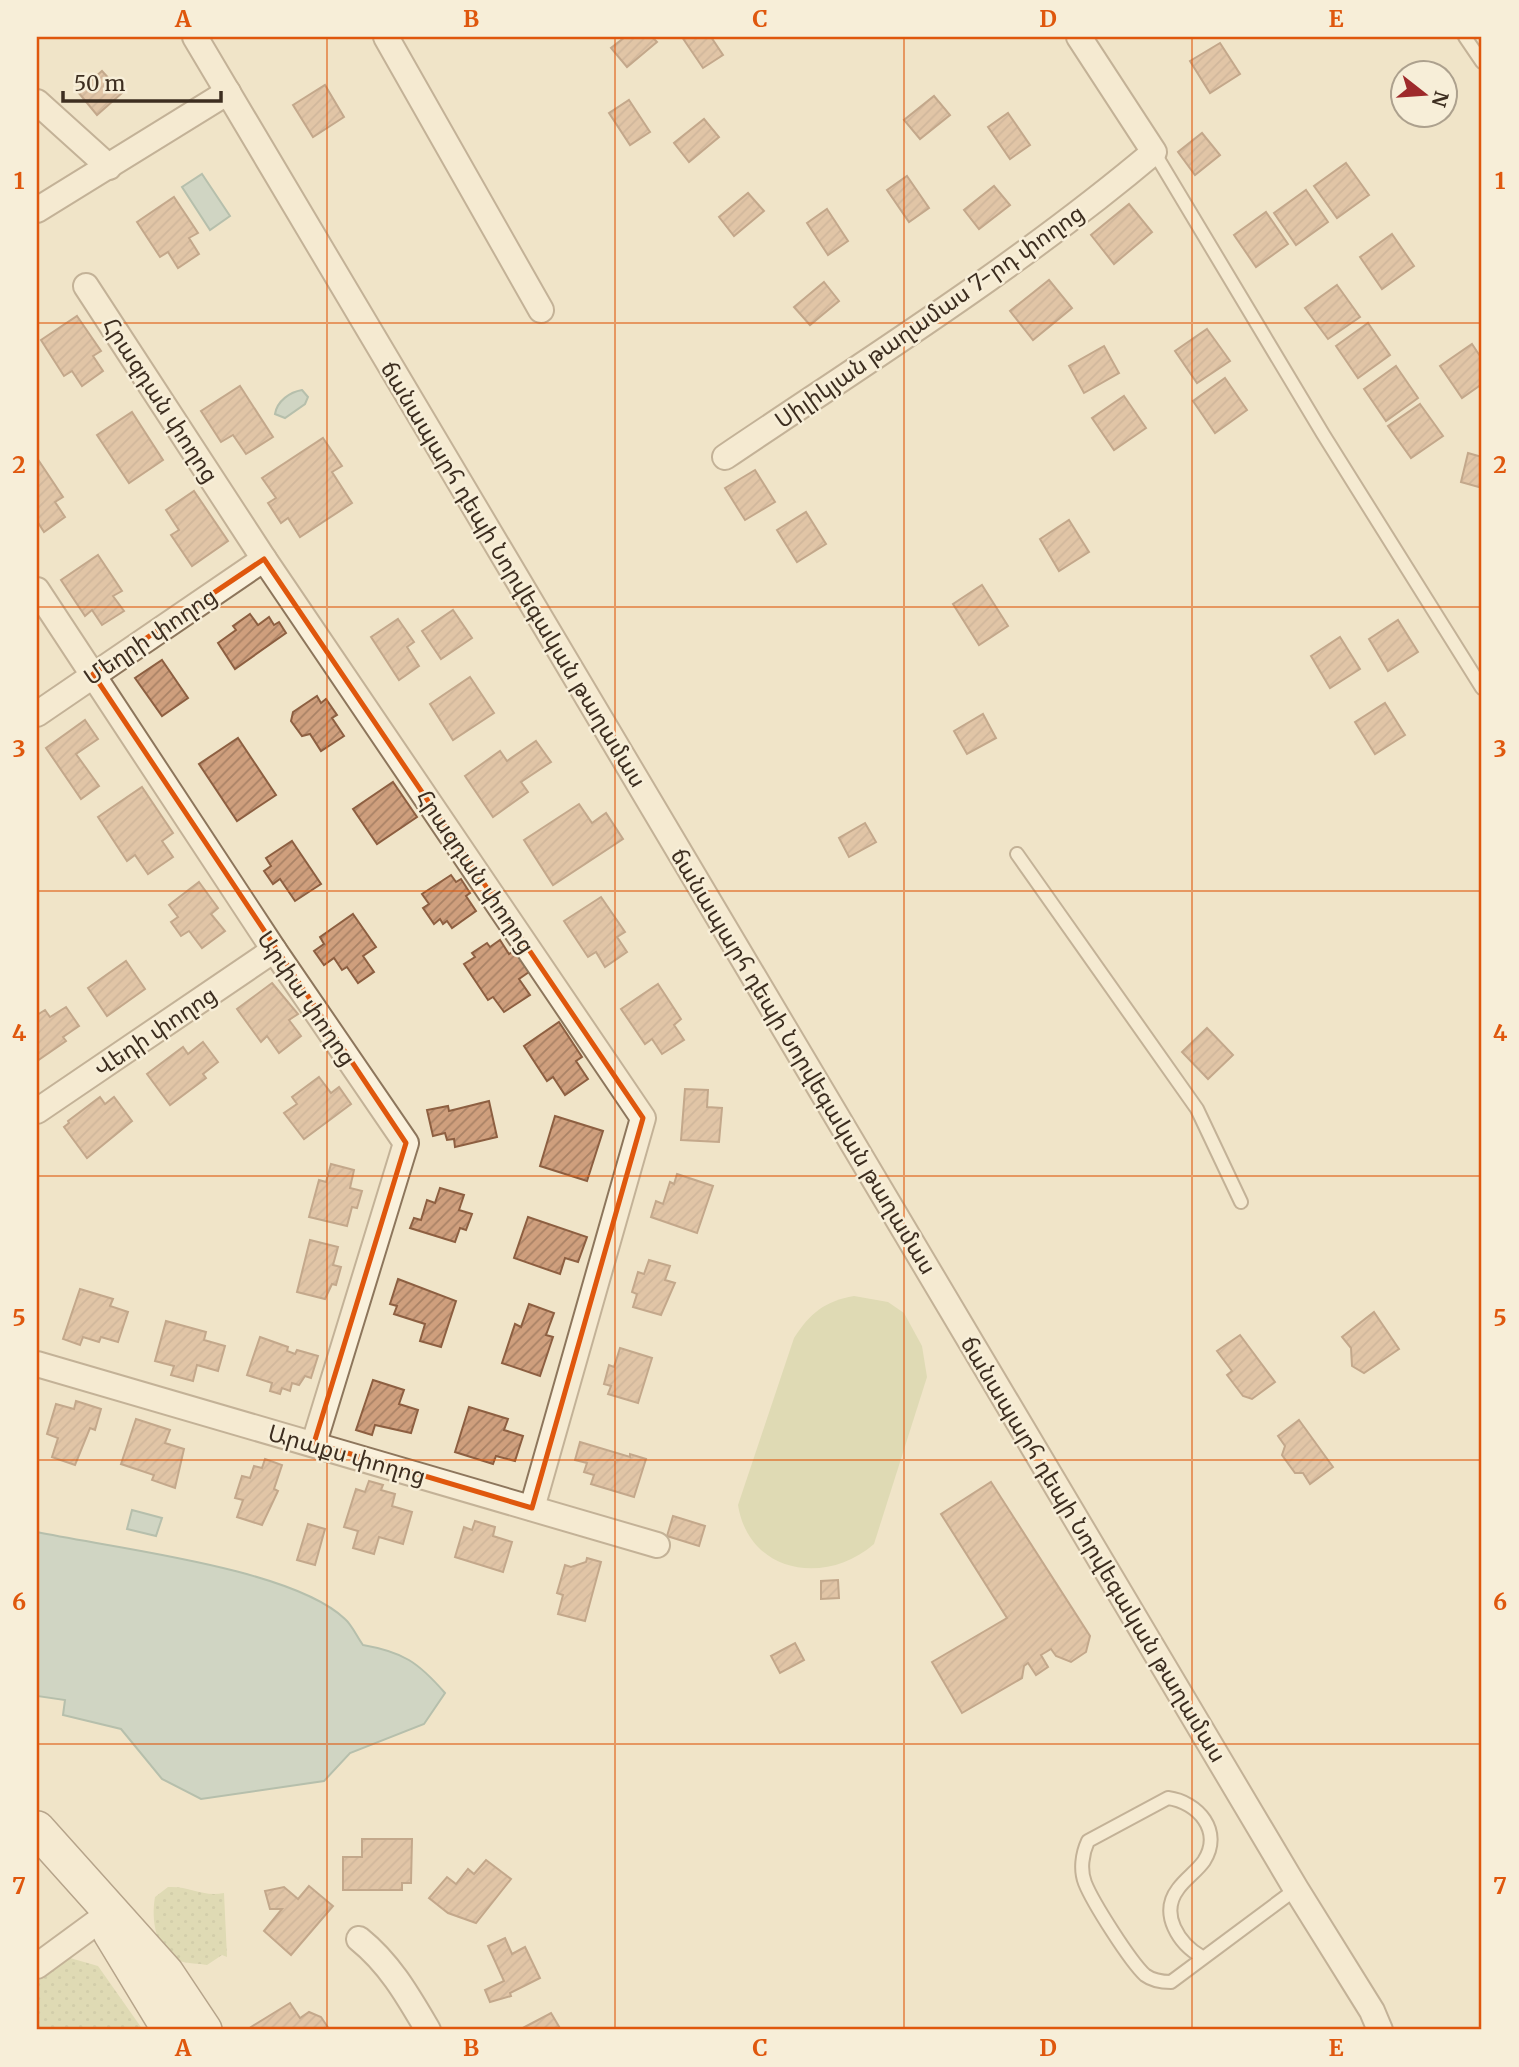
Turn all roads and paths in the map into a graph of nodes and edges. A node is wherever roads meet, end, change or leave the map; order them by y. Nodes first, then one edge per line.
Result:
1 (195, 37) edge
2 (386, 37) edge
3 (1079, 37) edge
4 (1465, 37) edge
5 (1482, 62) edge
6 (228, 92) junction
7 (37, 102) edge
8 (1154, 152) junction
9 (109, 167) junction
10 (37, 210) edge
11 (86, 286) dead end
12 (541, 310) dead end
13 (725, 457) dead end
14 (264, 559) junction
15 (37, 590) edge
16 (93, 674) junction
17 (1482, 688) edge
18 (37, 714) edge
19 (1017, 854) dead end
20 (274, 950) junction
21 (37, 1111) edge
22 (1241, 1202) dead end
23 (37, 1364) edge
24 (314, 1443) junction
25 (532, 1508) junction
26 (657, 1545) dead end
27 (37, 1829) edge
28 (1296, 1889) junction
29 (103, 1908) junction
30 (359, 1939) dead end
31 (1202, 1957) junction
32 (37, 1966) edge
33 (170, 2030) edge
34 (204, 2030) edge
35 (428, 2030) edge
36 (1380, 2030) edge

1 - 6 street, ճանապարհ դեպի Նորվեգական թաղամաս
2 - 12 street
3 - 8 street
4 - 5 lane
6 - 9 street
6 - 28 street, ճանապարհ դեպի Նորվեգական թաղամաս
7 - 9 street
8 - 13 street, Սիլիկյան թաղամաս 7-րդ փողոց
8 - 17 lane
9 - 10 street
11 - 14 street, Հրազդան փողոց
14 - 16 street, Մեղրի փողոց
14 - 25 street, Հրազդան փողոց
15 - 16 street, Արփա փողոց
16 - 18 street, Մեղրի փողոց
16 - 20 street, Արփա փողոց
19 - 22 lane
20 - 21 street, Վեդի փողոց
20 - 24 street, Արփա փողոց
23 - 24 street, Արաքս փողոց
24 - 25 street, Արաքս փողոց
25 - 26 street, Արաքս փողոց
27 - 29 street
28 - 31 lane
28 - 36 street, ճանապարհ դեպի Նորվեգական թաղամաս
29 - 32 street
29 - 33 street
29 - 34 street
30 - 35 street
31 - 31 lane

